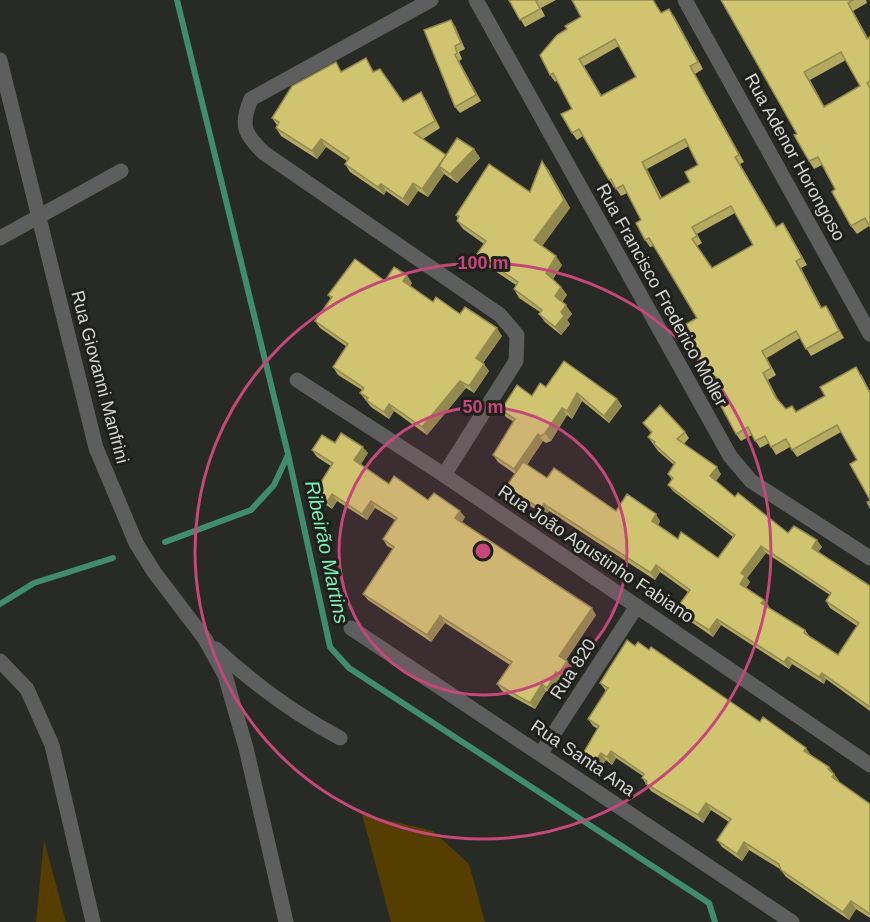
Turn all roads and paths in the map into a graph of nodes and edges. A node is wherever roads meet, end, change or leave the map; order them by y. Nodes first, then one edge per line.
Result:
1 (431, 0) edge
2 (476, 0) edge
3 (685, 0) edge
4 (0, 60) edge
5 (121, 171) dead end
6 (38, 217) junction
7 (0, 238) edge
8 (870, 334) edge
9 (297, 380) dead end
10 (444, 475) junction
11 (870, 558) edge
12 (637, 606) junction
13 (351, 628) dead end
14 (205, 639) junction
15 (0, 661) edge
16 (340, 738) dead end
17 (541, 753) junction
18 (870, 765) edge
19 (93, 922) edge
20 (286, 922) edge
21 (792, 922) edge

1 - 10 street
2 - 11 street, Rua Francisco Frederico Moller
3 - 8 street, Rua Adenor Horongoso
4 - 6 street, Rua Giovanni Manfrini
5 - 6 street
6 - 7 street
6 - 14 street, Rua Giovanni Manfrini
9 - 10 street, Rua João Agustinho Fabiano
10 - 12 street, Rua João Agustinho Fabiano
12 - 17 street, Rua 820
12 - 18 street, Rua João Agustinho Fabiano
13 - 17 street, Rua Santa Ana
14 - 16 street
14 - 20 street, Rua Giovanni Manfrini
15 - 19 street
17 - 21 street, Rua Santa Ana

